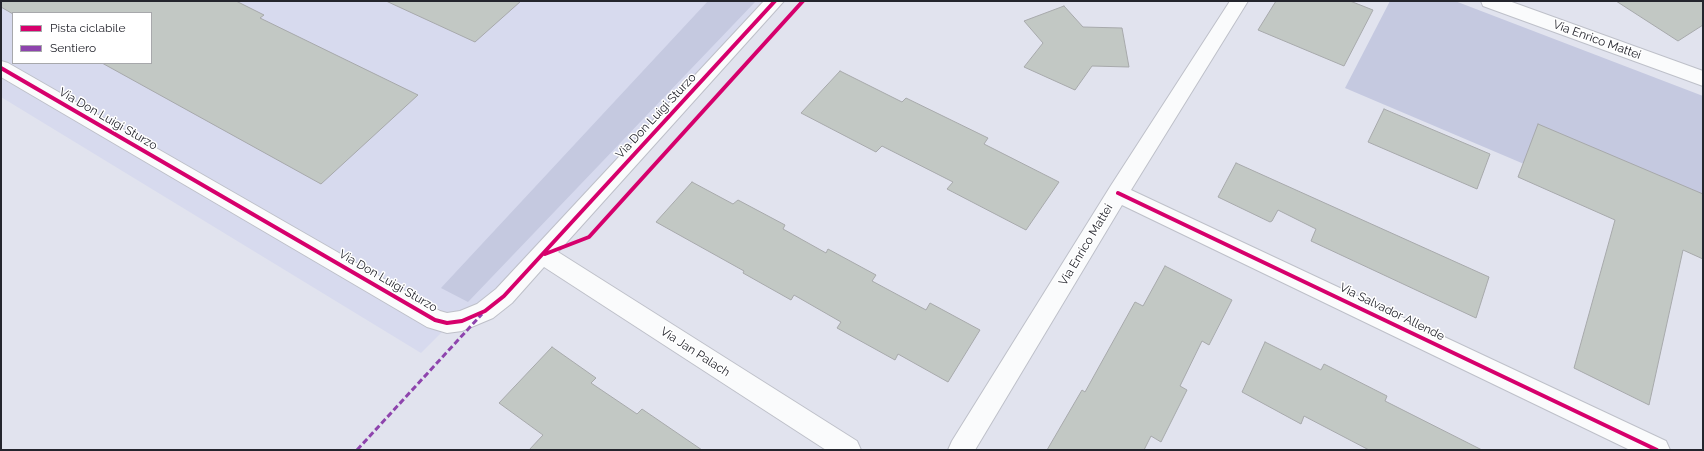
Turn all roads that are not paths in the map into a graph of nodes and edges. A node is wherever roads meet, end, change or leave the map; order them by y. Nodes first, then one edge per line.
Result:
1 (775, 1) edge
2 (1239, 1) edge
3 (1490, 1) edge
4 (1, 68) edge
5 (1703, 79) edge
6 (1118, 193) junction
7 (542, 254) junction
8 (848, 450) edge
9 (960, 450) edge
10 (1657, 450) edge

1 - 7 street, Via Don Luigi Sturzo
2 - 6 street, Via Enrico Mattei
3 - 5 street, Via Enrico Mattei
4 - 7 street, Via Don Luigi Sturzo
6 - 9 street, Via Enrico Mattei
6 - 10 street, Via Salvador Allende
7 - 8 street, Via Jan Palach

